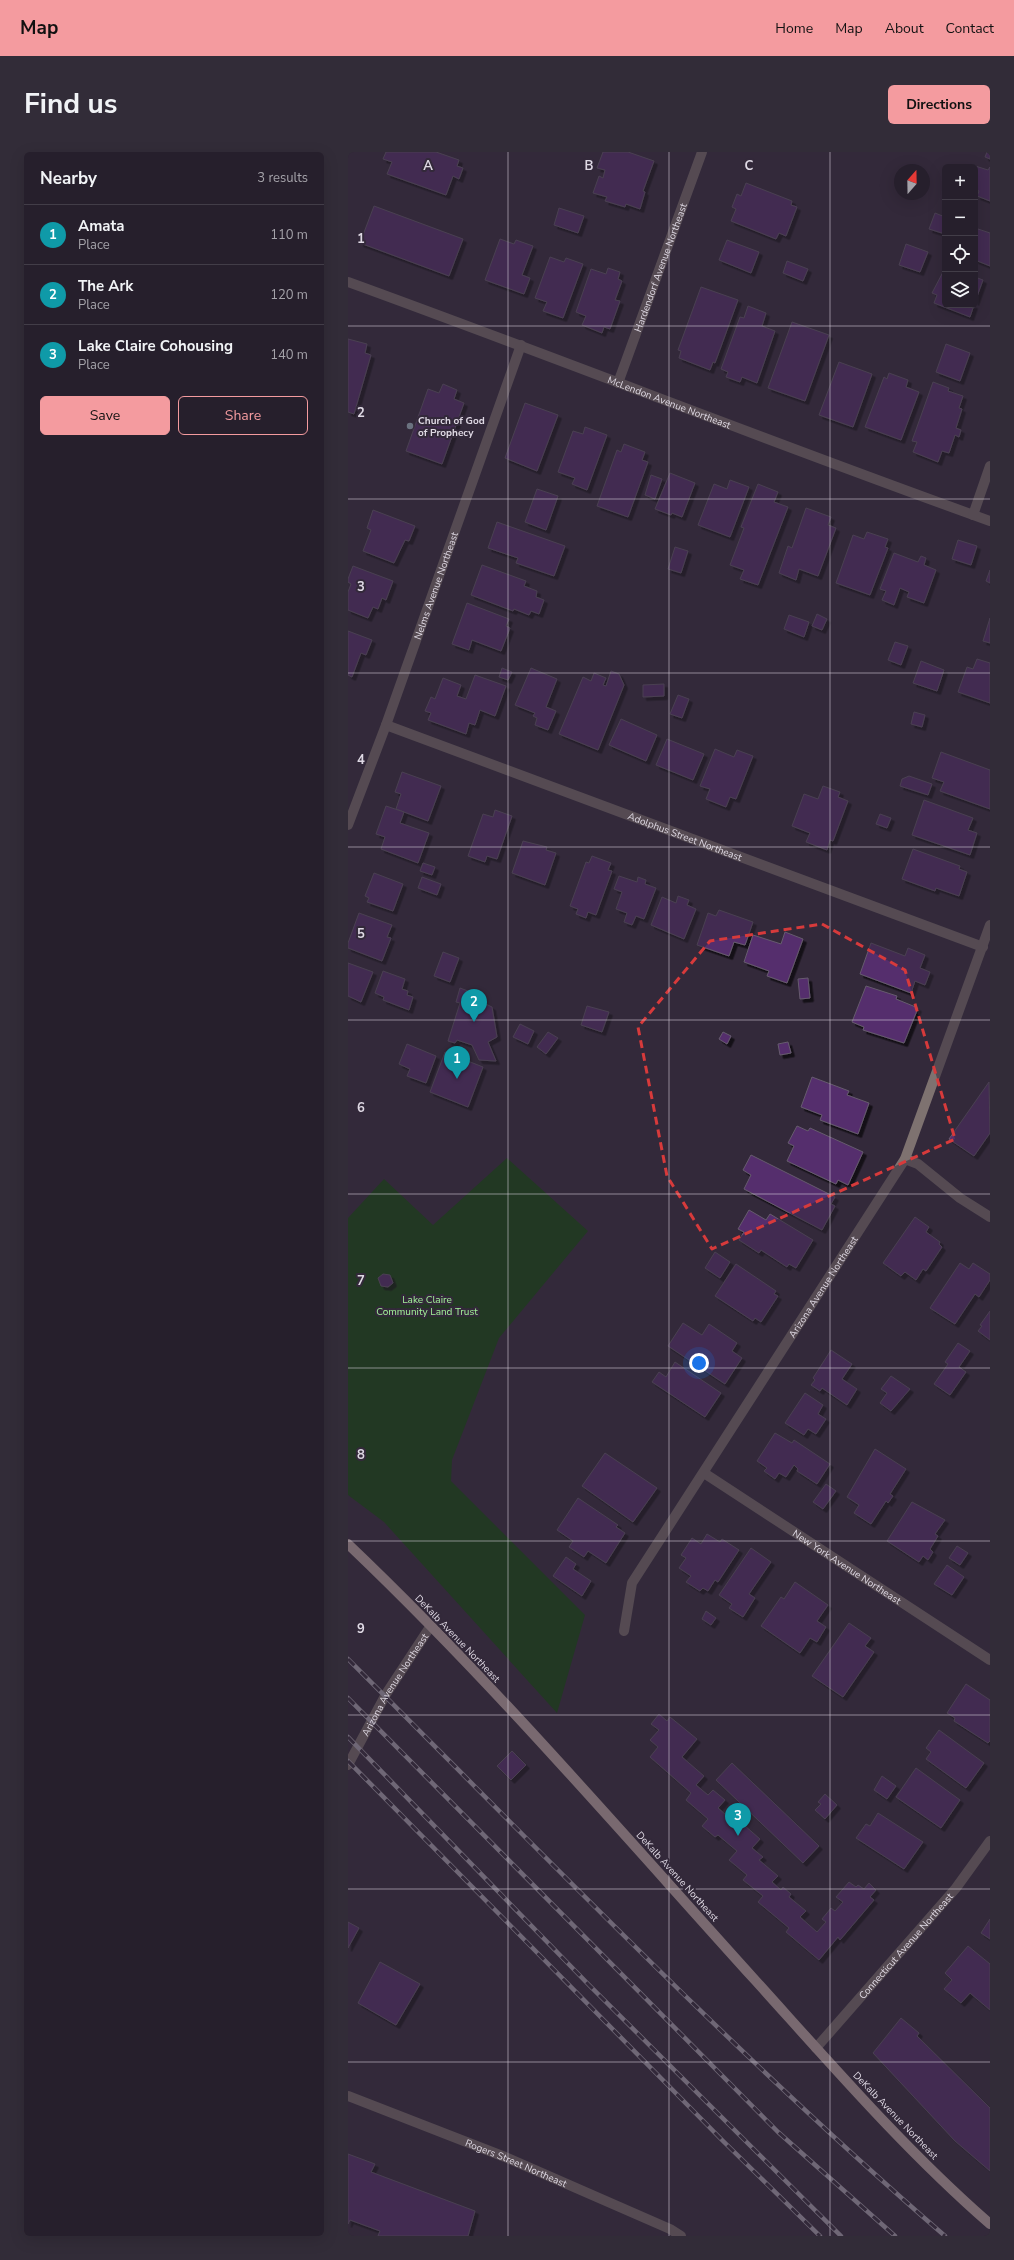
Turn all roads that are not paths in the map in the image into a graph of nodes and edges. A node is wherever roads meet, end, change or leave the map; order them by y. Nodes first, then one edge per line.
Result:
1 (702, 152) edge
2 (348, 282) edge
3 (521, 345) junction
4 (618, 383) junction
5 (990, 466) edge
6 (973, 515) junction
7 (990, 521) edge
8 (386, 725) junction
9 (348, 825) edge
10 (990, 926) edge
11 (983, 947) junction
12 (905, 1159) junction
13 (990, 1217) edge
14 (704, 1473) junction
15 (348, 1544) edge
16 (430, 1627) junction
17 (624, 1631) dead end
18 (990, 1660) edge
19 (348, 1765) edge
20 (990, 1841) edge
21 (816, 2048) junction
22 (348, 2096) edge
23 (990, 2224) edge
24 (681, 2236) edge

1 - 4 street, Hardendorf Avenue Northeast
2 - 3 street, McLendon Avenue Northeast
3 - 4 street, McLendon Avenue Northeast
3 - 8 street, Nelms Avenue Northeast
4 - 6 street, McLendon Avenue Northeast
5 - 6 street
6 - 7 street, McLendon Avenue Northeast
8 - 9 street, Nelms Avenue Northeast
8 - 11 street, Adolphus Street Northeast
10 - 11 street, Arizona Avenue Northeast
11 - 12 street, Arizona Avenue Northeast
12 - 13 street
12 - 14 street, Arizona Avenue Northeast
14 - 17 street, Arizona Avenue Northeast
14 - 18 street, New York Avenue Northeast
15 - 16 main road, DeKalb Avenue Northeast
16 - 19 street, Arizona Avenue Northeast
16 - 21 main road, DeKalb Avenue Northeast
20 - 21 street, Connecticut Avenue Northeast
21 - 23 main road, DeKalb Avenue Northeast
22 - 24 street, Rogers Street Northeast

